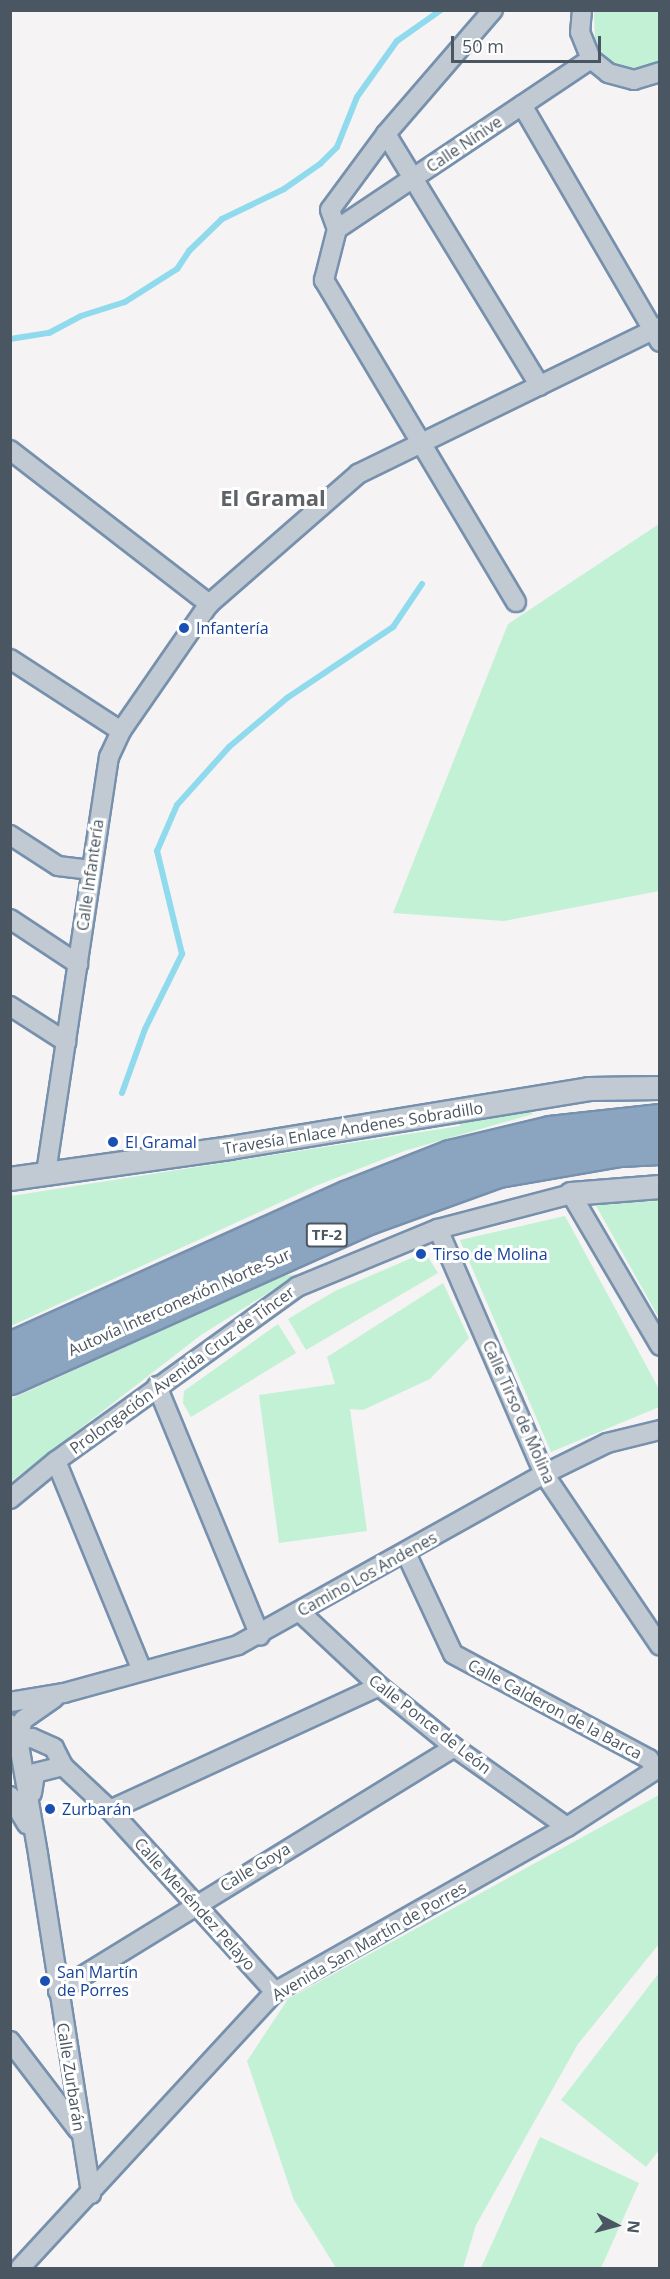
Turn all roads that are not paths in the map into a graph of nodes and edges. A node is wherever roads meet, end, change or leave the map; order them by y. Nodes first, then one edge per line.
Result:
1 (493, 10) edge
2 (582, 10) edge
3 (591, 59) junction
4 (657, 80) edge
5 (522, 105) junction
6 (386, 134) junction
7 (414, 177) junction
8 (337, 229) junction
9 (657, 333) edge
10 (540, 386) junction
11 (420, 444) junction
12 (10, 450) edge
13 (516, 602) dead end
14 (208, 604) junction
15 (10, 658) edge
16 (121, 731) junction
17 (10, 835) edge
18 (91, 870) junction
19 (10, 920) edge
20 (78, 964) junction
21 (10, 1006) edge
22 (66, 1042) junction
23 (660, 1088) edge
24 (660, 1121) edge
25 (660, 1147) edge
26 (46, 1173) junction
27 (10, 1179) edge
28 (660, 1187) edge
29 (571, 1194) junction
30 (438, 1228) junction
31 (660, 1346) edge
32 (10, 1349) edge
33 (10, 1377) edge
34 (158, 1386) junction
35 (660, 1430) edge
36 (56, 1461) junction
37 (544, 1474) junction
38 (10, 1499) edge
39 (406, 1553) junction
40 (300, 1612) junction
41 (260, 1636) junction
42 (660, 1646) edge
43 (142, 1671) junction
44 (379, 1686) junction
45 (64, 1693) junction
46 (10, 1702) edge
47 (13, 1740) edge
48 (454, 1747) junction
49 (63, 1766) junction
50 (657, 1768) edge
51 (10, 1796) edge
52 (110, 1810) junction
53 (567, 1827) junction
54 (38, 1854) junction
55 (192, 1905) junction
56 (58, 1991) junction
57 (275, 1992) junction
58 (10, 2041) edge
59 (79, 2132) junction
60 (91, 2194) junction
61 (20, 2268) edge

1 - 6 street
2 - 3 street
3 - 4 street
3 - 5 street, Calle Nínive
5 - 7 street, Calle Nínive
5 - 9 street
6 - 7 street
6 - 8 street
7 - 8 street, Calle Nínive
7 - 10 street
8 - 11 street
9 - 10 street, Calle Infantería
10 - 11 street, Calle Infantería
11 - 13 street
11 - 14 street, Calle Infantería
12 - 14 street
14 - 16 street, Calle Infantería
15 - 16 street
16 - 18 street, Calle Infantería
17 - 18 street
18 - 20 street, Calle Infantería
19 - 20 street
20 - 22 street, Calle Infantería
21 - 22 street
22 - 26 street, Calle Infantería
23 - 26 street, Travesía Enlace Andenes Sobradillo
24 - 32 highway, Autovía Interconexión Norte-Sur / TF-2
25 - 33 highway, Autovía Interconexión Norte-Sur / TF-2
26 - 27 street, Travesía Enlace Andenes Sobradillo
28 - 29 street
29 - 30 street, Prolongación Avenida Cruz de Tíncer
29 - 31 street
30 - 34 street, Prolongación Avenida Cruz de Tíncer
30 - 37 street, Calle Tirso de Molina
34 - 36 street, Prolongación Avenida Cruz de Tíncer
34 - 41 street
35 - 37 street, Camino Los Andenes
36 - 38 street, Prolongación Avenida Cruz de Tíncer
36 - 43 street
37 - 39 street, Camino Los Andenes
37 - 42 street, Calle Tirso de Molina
39 - 40 street, Camino Los Andenes
39 - 50 street, Calle Calderon de la Barca
40 - 41 street, Camino Los Andenes
40 - 44 street, Calle Ponce de León
41 - 43 street, Camino Los Andenes
43 - 45 street, Camino Los Andenes
44 - 48 street, Calle Ponce de León
44 - 52 street
45 - 46 street, Camino Los Andenes
45 - 47 street, Camino Los Andenes
47 - 49 street, Calle Menéndez Pelayo
47 - 54 street, Calle Zurbarán
48 - 53 street, Calle Ponce de León
48 - 55 street, Calle Goya
49 - 52 street, Calle Menéndez Pelayo
49 - 54 street
50 - 53 street, Avenida San Martín de Porres
51 - 54 street, Calle Zurbarán
52 - 55 street, Calle Menéndez Pelayo
53 - 57 street, Avenida San Martín de Porres
54 - 56 street, Calle Zurbarán
55 - 56 street, Calle Goya
55 - 57 street, Calle Menéndez Pelayo
56 - 59 street, Calle Zurbarán
57 - 60 street, Avenida San Martín de Porres
58 - 59 street
59 - 60 street, Calle Zurbarán
60 - 61 street, Avenida San Martín de Porres

